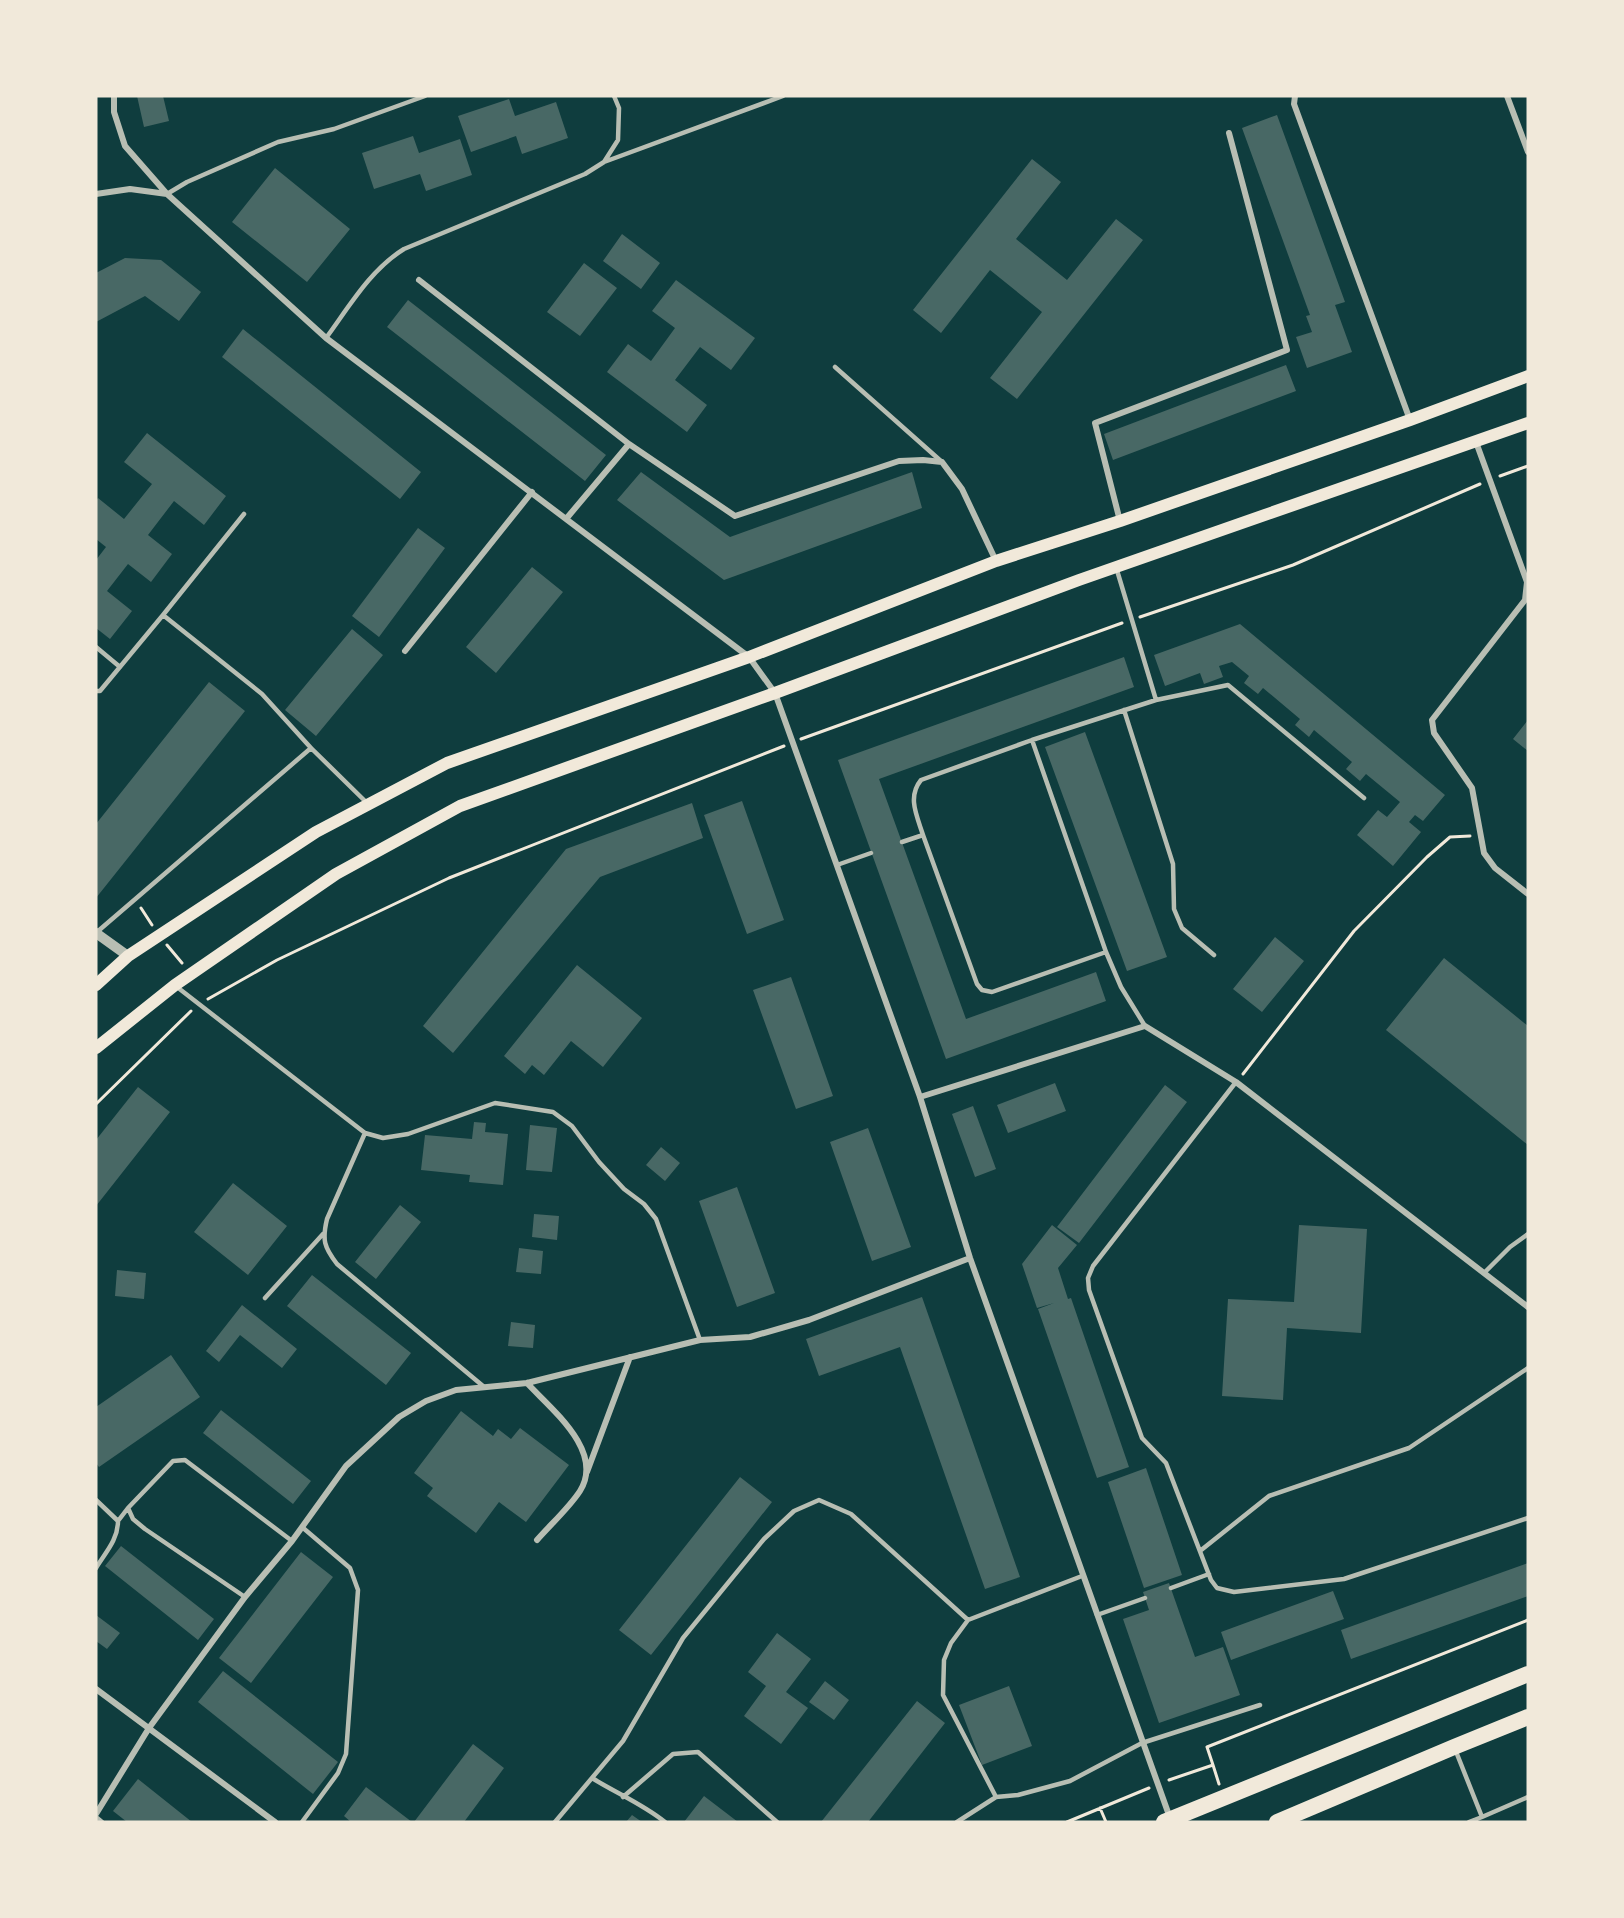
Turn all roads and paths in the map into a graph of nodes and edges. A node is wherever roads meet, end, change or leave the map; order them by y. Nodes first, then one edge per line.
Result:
1 (114, 96) edge
2 (425, 96) edge
3 (614, 96) edge
4 (783, 96) edge
5 (1295, 96) edge
6 (1508, 96) edge
7 (1229, 133) dead end
8 (1528, 152) edge
9 (604, 162) junction
10 (96, 194) edge
11 (166, 194) junction
12 (419, 280) dead end
13 (326, 338) junction
14 (835, 368) dead end
15 (1528, 376) edge
16 (1410, 420) junction
17 (1528, 423) edge
18 (1476, 442) junction
19 (629, 444) junction
20 (942, 462) junction
21 (1528, 466) edge
22 (1490, 479) junction
23 (532, 492) junction
24 (244, 514) dead end
25 (566, 519) junction
26 (1120, 521) junction
27 (996, 561) junction
28 (1116, 567) junction
29 (163, 615) junction
30 (1132, 619) junction
31 (96, 647) edge
32 (405, 651) dead end
33 (749, 657) junction
34 (120, 666) junction
35 (96, 691) edge
36 (775, 693) junction
37 (1156, 700) junction
38 (1124, 710) junction
39 (1032, 740) junction
40 (793, 742) junction
41 (311, 748) junction
42 (1364, 798) dead end
43 (368, 804) junction
44 (924, 835) junction
45 (1479, 836) junction
46 (902, 842) dead end
47 (871, 853) dead end
48 (837, 865) junction
49 (1528, 894) edge
50 (96, 933) edge
51 (1106, 952) junction
52 (1214, 955) dead end
53 (128, 956) junction
54 (96, 984) edge
55 (175, 984) junction
56 (199, 1004) junction
57 (1145, 1026) junction
58 (98, 1048) edge
59 (1236, 1082) junction
60 (920, 1097) junction
61 (96, 1104) edge
62 (365, 1132) junction
63 (323, 1234) junction
64 (1528, 1234) edge
65 (970, 1258) junction
66 (1484, 1273) junction
67 (265, 1298) dead end
68 (1528, 1307) edge
69 (700, 1340) junction
70 (630, 1357) junction
71 (1528, 1368) edge
72 (527, 1383) junction
73 (483, 1386) junction
74 (587, 1472) junction
75 (96, 1500) edge
76 (128, 1508) junction
77 (1528, 1518) edge
78 (118, 1521) junction
79 (302, 1527) junction
80 (537, 1540) dead end
81 (292, 1541) junction
82 (1200, 1551) junction
83 (98, 1561) edge
84 (96, 1568) edge
85 (1209, 1574) junction
86 (1083, 1576) junction
87 (1171, 1588) dead end
88 (245, 1597) junction
89 (1145, 1598) dead end
90 (1097, 1615) junction
91 (968, 1620) junction
92 (1528, 1620) edge
93 (1528, 1674) edge
94 (96, 1689) edge
95 (1260, 1705) dead end
96 (1528, 1717) edge
97 (149, 1728) junction
98 (1142, 1743) junction
99 (1454, 1747) junction
100 (592, 1778) junction
101 (1156, 1784) junction
102 (623, 1797) junction
103 (996, 1797) junction
104 (1528, 1797) edge
105 (1100, 1808) junction
106 (96, 1815) edge
107 (1482, 1817) junction
108 (1169, 1821) edge
109 (102, 1822) edge
110 (275, 1822) edge
111 (302, 1822) edge
112 (555, 1822) edge
113 (665, 1822) edge
114 (777, 1822) edge
115 (957, 1822) edge
116 (1067, 1822) edge
117 (1106, 1822) edge
118 (1277, 1822) edge
119 (1469, 1822) edge

1 - 11 street
2 - 11 lane
3 - 9 lane
4 - 9 lane
5 - 16 street
6 - 8 street
7 - 26 street
9 - 13 lane
10 - 11 street
11 - 13 street
12 - 19 street
13 - 23 street
14 - 20 lane
15 - 16 main road
16 - 26 main road
17 - 18 main road
18 - 22 street
18 - 28 main road
19 - 20 street
19 - 25 street
20 - 27 street
21 - 22 path
22 - 30 path
22 - 45 street
23 - 25 street
23 - 32 street
24 - 29 lane
25 - 33 street
26 - 27 main road
27 - 33 main road
28 - 30 lane
28 - 36 main road
29 - 34 lane
29 - 41 lane
30 - 37 lane
30 - 40 path
31 - 34 lane
33 - 36 street
33 - 43 main road
34 - 35 lane
36 - 40 street
36 - 55 main road
37 - 38 lane
37 - 42 lane
38 - 39 lane
38 - 52 lane
39 - 44 lane
39 - 51 lane
40 - 48 street
40 - 56 path
41 - 43 lane
41 - 50 lane
43 - 53 main road
44 - 46 lane
44 - 51 lane
45 - 49 street
45 - 59 path
47 - 48 lane
48 - 60 street
50 - 53 street
51 - 57 lane
53 - 54 main road
55 - 56 lane
55 - 58 main road
56 - 61 path
56 - 62 lane
57 - 59 street
57 - 60 street
59 - 66 street
59 - 82 lane
60 - 65 street
62 - 63 lane
62 - 69 lane
63 - 67 lane
63 - 73 lane
64 - 66 lane
65 - 69 street
65 - 86 street
66 - 68 street
69 - 70 street
70 - 72 street
70 - 74 street
71 - 82 lane
72 - 73 street
72 - 74 street
73 - 79 street
74 - 80 street
75 - 78 lane
76 - 78 lane
76 - 81 lane
76 - 88 lane
77 - 85 lane
78 - 83 lane
79 - 81 street
79 - 111 lane
81 - 88 street
82 - 85 lane
83 - 84 lane
85 - 87 lane
86 - 90 street
86 - 91 lane
88 - 97 street
89 - 90 lane
90 - 98 street
91 - 100 lane
91 - 103 lane
92 - 101 path
93 - 108 highway
94 - 97 street
95 - 98 lane
96 - 99 highway
97 - 106 street
97 - 110 street
98 - 101 street
98 - 103 lane
99 - 107 lane
99 - 118 highway
100 - 102 lane
100 - 112 lane
101 - 105 path
101 - 108 street
102 - 113 lane
102 - 114 lane
103 - 115 lane
104 - 107 lane
105 - 116 path
105 - 117 path
106 - 109 lane
107 - 119 lane

